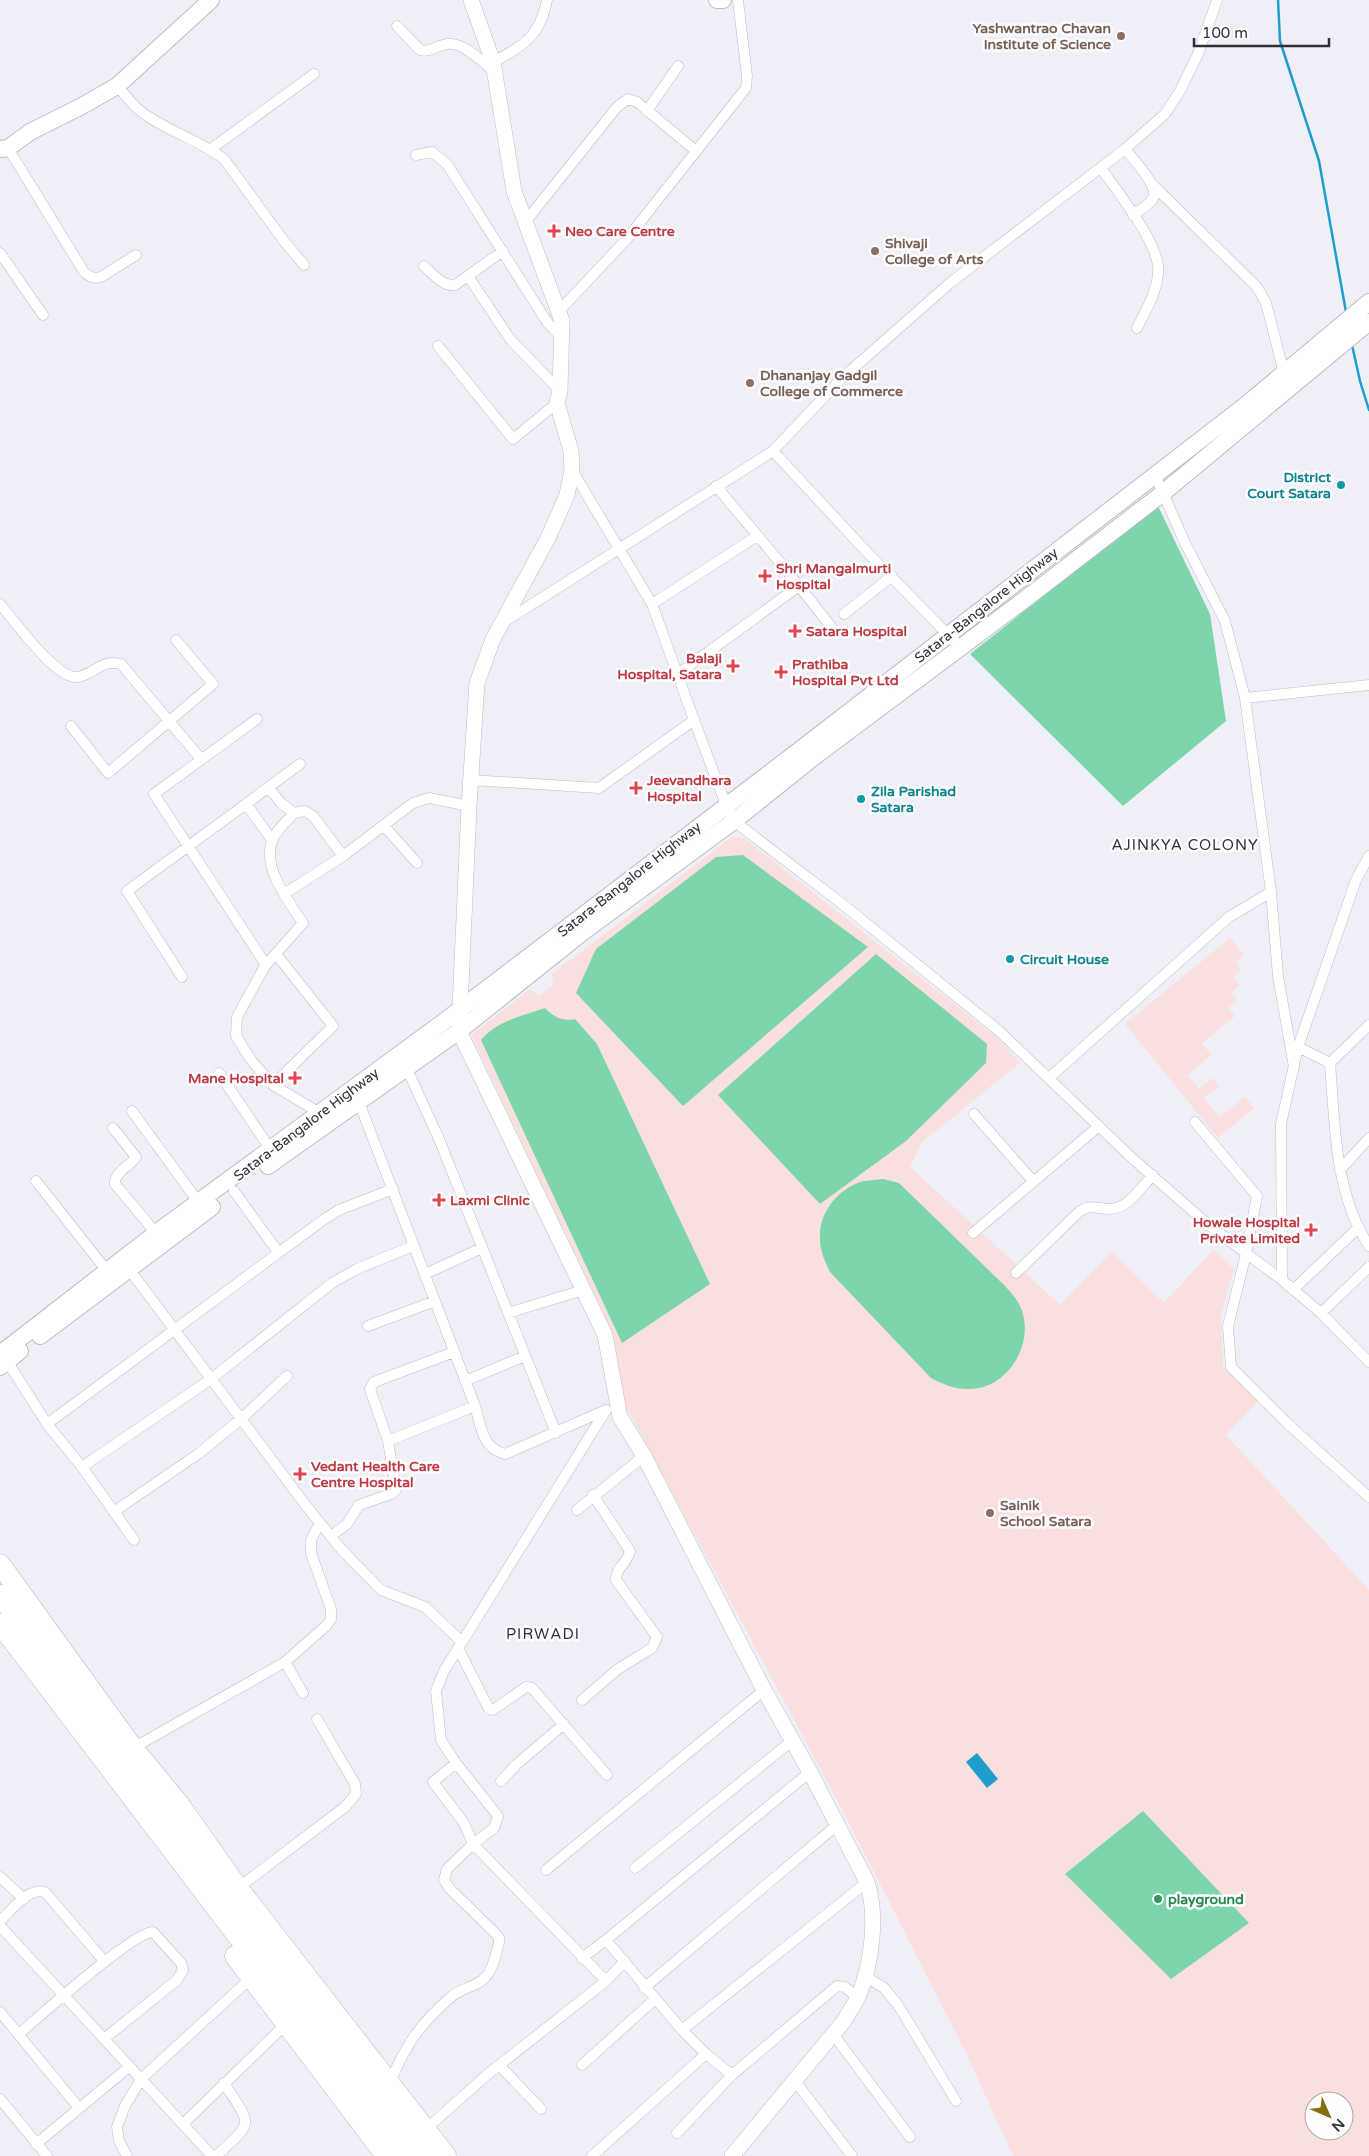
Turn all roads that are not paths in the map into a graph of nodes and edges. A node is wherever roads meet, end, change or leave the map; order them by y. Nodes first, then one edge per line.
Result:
1 (211, 0) edge
2 (471, 0) edge
3 (547, 0) edge
4 (717, 0) edge
5 (723, 0) edge
6 (738, 0) edge
7 (1217, 0) edge
8 (397, 26) dead end
9 (678, 66) dead end
10 (494, 67) junction
11 (314, 74) dead end
12 (117, 86) junction
13 (647, 110) junction
14 (4, 148) edge
15 (211, 149) junction
16 (1125, 149) junction
17 (696, 151) junction
18 (416, 154) dead end
19 (1101, 168) junction
20 (1154, 186) junction
21 (1133, 215) junction
22 (526, 221) junction
23 (503, 251) junction
24 (0, 253) edge
25 (136, 255) dead end
26 (304, 265) dead end
27 (424, 266) dead end
28 (468, 276) junction
29 (1369, 302) edge
30 (559, 311) junction
31 (43, 316) dead end
32 (1369, 322) edge
33 (1137, 328) dead end
34 (561, 337) junction
35 (438, 346) dead end
36 (1284, 373) junction
37 (558, 397) junction
38 (773, 451) junction
39 (572, 470) junction
40 (1155, 475) junction
41 (716, 486) junction
42 (1163, 493) junction
43 (757, 536) junction
44 (619, 549) junction
45 (892, 576) junction
46 (799, 586) junction
47 (0, 604) edge
48 (652, 604) junction
49 (844, 614) dead end
50 (501, 624) junction
51 (832, 629) dead end
52 (948, 635) junction
53 (176, 640) dead end
54 (960, 647) junction
55 (678, 674) junction
56 (1369, 684) edge
57 (1245, 698) junction
58 (257, 719) dead end
59 (694, 720) junction
60 (170, 722) junction
61 (71, 726) dead end
62 (201, 760) junction
63 (300, 764) dead end
64 (471, 780) junction
65 (269, 788) junction
66 (246, 804) junction
67 (726, 805) junction
68 (469, 806) junction
69 (294, 813) junction
70 (734, 821) junction
71 (384, 826) junction
72 (272, 840) junction
73 (188, 846) junction
74 (343, 856) junction
75 (1369, 857) edge
76 (417, 863) dead end
77 (1271, 892) junction
78 (284, 894) junction
79 (276, 954) junction
80 (266, 965) junction
81 (182, 977) dead end
82 (460, 1009) junction
83 (1369, 1026) edge
84 (459, 1030) junction
85 (1298, 1047) junction
86 (1330, 1063) junction
87 (1294, 1067) junction
88 (407, 1069) junction
89 (219, 1073) dead end
90 (1049, 1078) junction
91 (274, 1085) junction
92 (359, 1102) junction
93 (132, 1111) dead end
94 (320, 1113) junction
95 (974, 1114) dead end
96 (1195, 1122) dead end
97 (1099, 1126) junction
98 (113, 1128) dead end
99 (1369, 1138) edge
100 (271, 1150) junction
101 (1340, 1170) junction
102 (1153, 1175) junction
103 (36, 1181) dead end
104 (1033, 1181) junction
105 (393, 1189) junction
106 (234, 1191) junction
107 (199, 1203) junction
108 (1359, 1227) junction
109 (973, 1232) dead end
110 (156, 1233) junction
111 (413, 1246) junction
112 (1369, 1246) edge
113 (482, 1248) junction
114 (278, 1252) junction
115 (1246, 1254) junction
116 (125, 1264) junction
117 (1369, 1267) edge
118 (107, 1271) junction
119 (1016, 1272) dead end
120 (425, 1274) junction
121 (1282, 1280) junction
122 (583, 1290) junction
123 (1293, 1290) junction
124 (435, 1301) junction
125 (508, 1313) junction
126 (1320, 1313) junction
127 (368, 1326) dead end
128 (174, 1330) junction
129 (454, 1352) junction
130 (525, 1356) junction
131 (2, 1360) edge
132 (1369, 1362) edge
133 (287, 1376) dead end
134 (211, 1379) junction
135 (465, 1381) junction
136 (475, 1406) junction
137 (612, 1407) junction
138 (241, 1419) junction
139 (47, 1424) junction
140 (556, 1433) junction
141 (388, 1441) junction
142 (644, 1456) junction
143 (82, 1467) junction
144 (593, 1495) junction
145 (1369, 1497) edge
146 (577, 1510) dead end
147 (115, 1511) junction
148 (320, 1523) junction
149 (331, 1536) junction
150 (134, 1540) dead end
151 (0, 1564) edge
152 (0, 1595) edge
153 (0, 1624) edge
154 (0, 1643) edge
155 (460, 1645) junction
156 (286, 1662) junction
157 (764, 1690) junction
158 (303, 1692) dead end
159 (582, 1700) dead end
160 (317, 1719) dead end
161 (564, 1724) junction
162 (793, 1740) junction
163 (133, 1748) junction
164 (456, 1764) junction
165 (810, 1772) junction
166 (607, 1775) dead end
167 (501, 1781) dead end
168 (837, 1825) junction
169 (473, 1844) junction
170 (635, 1868) dead end
171 (546, 1870) dead end
172 (0, 1877) edge
173 (867, 1882) junction
174 (238, 1888) junction
175 (24, 1899) junction
176 (0, 1922) edge
177 (0, 1926) edge
178 (606, 1940) junction
179 (582, 1958) junction
180 (625, 1961) junction
181 (105, 1962) junction
182 (865, 1976) junction
183 (251, 1978) junction
184 (606, 1981) junction
185 (644, 1988) junction
186 (65, 1995) junction
187 (858, 1998) junction
188 (655, 1999) junction
189 (0, 2012) edge
190 (286, 2024) junction
191 (682, 2030) junction
192 (19, 2034) junction
193 (833, 2034) junction
194 (104, 2039) junction
195 (706, 2054) junction
196 (582, 2065) dead end
197 (500, 2066) junction
198 (129, 2067) junction
199 (732, 2075) junction
200 (142, 2079) junction
201 (358, 2081) junction
202 (795, 2081) junction
203 (390, 2082) junction
204 (224, 2083) junction
205 (0, 2099) edge
206 (956, 2101) dead end
207 (79, 2108) junction
208 (541, 2109) dead end
209 (183, 2124) junction
210 (426, 2129) junction
211 (677, 2133) dead end
212 (910, 2137) dead end
213 (36, 2144) junction
214 (47, 2156) edge
215 (128, 2156) edge
216 (212, 2156) edge
217 (216, 2156) edge
218 (386, 2156) edge
219 (405, 2156) edge
220 (425, 2156) edge
221 (446, 2156) edge
222 (592, 2156) edge
223 (732, 2156) edge
224 (852, 2156) edge

1 - 12 main road
2 - 10 street
3 - 10 street
4 - 5 main road
6 - 17 street
7 - 16 street
8 - 10 street
9 - 13 street
10 - 22 street
11 - 15 street
12 - 14 main road
12 - 15 street
13 - 17 street
13 - 22 street
14 - 25 street
15 - 26 street
16 - 19 street
16 - 20 street
17 - 30 street
18 - 23 street
19 - 21 street
19 - 38 street
20 - 21 street
20 - 36 street
21 - 33 street
22 - 30 street
23 - 28 street
23 - 34 street
24 - 31 street
27 - 28 street
28 - 37 street
29 - 36 main road, Satara-Bangalore Highway
30 - 34 street
32 - 42 main road, Satara-Bangalore Highway
34 - 37 street
35 - 37 street
36 - 40 main road, Satara-Bangalore Highway
37 - 39 street
38 - 41 street
38 - 45 street
39 - 44 street
39 - 50 street
40 - 42 street
40 - 52 main road, Satara-Bangalore Highway
41 - 43 street
41 - 44 street
42 - 54 main road, Satara-Bangalore Highway
42 - 57 street
43 - 46 street
43 - 48 street
44 - 48 street
44 - 50 street
45 - 49 street
45 - 52 street
46 - 51 street
46 - 55 street
47 - 60 street
48 - 55 street
50 - 64 street
52 - 54 street
52 - 67 main road, Satara-Bangalore Highway
53 - 60 street
54 - 70 main road, Satara-Bangalore Highway
55 - 59 street
56 - 57 street
57 - 77 street
58 - 62 street
59 - 64 street
59 - 67 street
60 - 61 street
60 - 62 street
62 - 73 street
63 - 65 street
64 - 68 street
65 - 66 street
65 - 69 street
66 - 72 street
66 - 73 street
67 - 70 street
67 - 82 main road, Satara-Bangalore Highway
68 - 71 street
68 - 82 street
69 - 72 street
69 - 74 street
70 - 84 main road, Satara-Bangalore Highway
70 - 90 street
71 - 74 street
71 - 76 street
72 - 78 street
73 - 80 street
73 - 81 street
74 - 78 street
75 - 85 street
77 - 87 street
77 - 90 street
78 - 79 street
79 - 80 street
79 - 91 street
80 - 91 street
82 - 84 street
82 - 94 main road, Satara-Bangalore Highway
83 - 86 street
84 - 88 main road, Satara-Bangalore Highway
84 - 122 street
85 - 86 street
85 - 87 street
86 - 101 street
87 - 121 street
88 - 92 main road, Satara-Bangalore Highway
88 - 113 street
89 - 100 street
90 - 97 street
91 - 94 street
92 - 105 street
92 - 106 main road, Satara-Bangalore Highway
93 - 107 street
94 - 100 main road, Satara-Bangalore Highway
95 - 104 street
96 - 115 street
97 - 102 street
97 - 104 street
98 - 110 street
99 - 101 street
100 - 107 main road, Satara-Bangalore Highway
101 - 108 street
102 - 115 street
102 - 119 street
103 - 118 street
104 - 109 street
105 - 111 street
105 - 114 street
106 - 114 street
106 - 116 main road, Satara-Bangalore Highway
107 - 110 main road, Satara-Bangalore Highway
108 - 112 street
108 - 123 street
110 - 116 main road, Satara-Bangalore Highway
111 - 120 street
111 - 134 street
113 - 120 street
113 - 125 street
114 - 128 street
115 - 121 street
115 - 145 street
116 - 118 main road, Satara-Bangalore Highway
116 - 128 street
116 - 131 main road, Satara-Bangalore Highway
117 - 126 street
118 - 131 main road, Satara-Bangalore Highway
120 - 124 street
121 - 123 street
122 - 125 street
122 - 137 street
123 - 126 street
124 - 127 street
124 - 129 street
125 - 130 street
126 - 132 street
128 - 134 street
128 - 139 street
129 - 135 street
129 - 141 street
130 - 135 street
130 - 140 street
131 - 139 street
133 - 138 street
134 - 138 street
134 - 143 street
135 - 136 street
136 - 140 street
136 - 141 street
137 - 140 street
137 - 142 street
137 - 155 street
138 - 147 street
138 - 148 street
139 - 143 street
141 - 149 street
142 - 144 street
142 - 157 street
143 - 147 street
144 - 146 street
144 - 159 street
147 - 150 street
148 - 149 street
148 - 156 street
149 - 155 street
151 - 163 highway
152 - 201 highway
153 - 201 highway
154 - 183 highway
155 - 161 street
155 - 164 street
156 - 158 street
156 - 163 street
157 - 162 street
157 - 171 street
160 - 174 street
161 - 166 street
161 - 167 street
162 - 165 street
162 - 170 street
163 - 174 highway
164 - 169 street
164 - 169 street
165 - 168 street
165 - 178 street
168 - 173 street
168 - 185 street
169 - 179 street
169 - 203 street
172 - 175 street
173 - 182 street
173 - 191 street
174 - 203 highway
175 - 176 street
175 - 181 street
177 - 186 street
178 - 179 street
178 - 180 street
179 - 184 street
180 - 184 street
180 - 185 street
181 - 186 street
181 - 194 street
182 - 187 street
182 - 206 street
183 - 190 highway
183 - 200 street
184 - 197 street
185 - 188 street
186 - 192 street
186 - 194 street
187 - 193 street
187 - 199 street
188 - 191 street
188 - 196 street
189 - 192 street
190 - 204 street
190 - 218 highway
191 - 195 street
192 - 207 street
193 - 202 street
193 - 212 street
194 - 198 street
195 - 199 street
195 - 222 street
197 - 208 street
197 - 210 street
198 - 200 street
198 - 207 street
199 - 211 street
200 - 209 street
200 - 215 street
201 - 219 highway
201 - 220 highway
202 - 223 street
202 - 224 street
203 - 210 highway
204 - 209 street
204 - 217 street
205 - 213 street
207 - 213 street
209 - 216 street
210 - 221 highway
213 - 214 street

